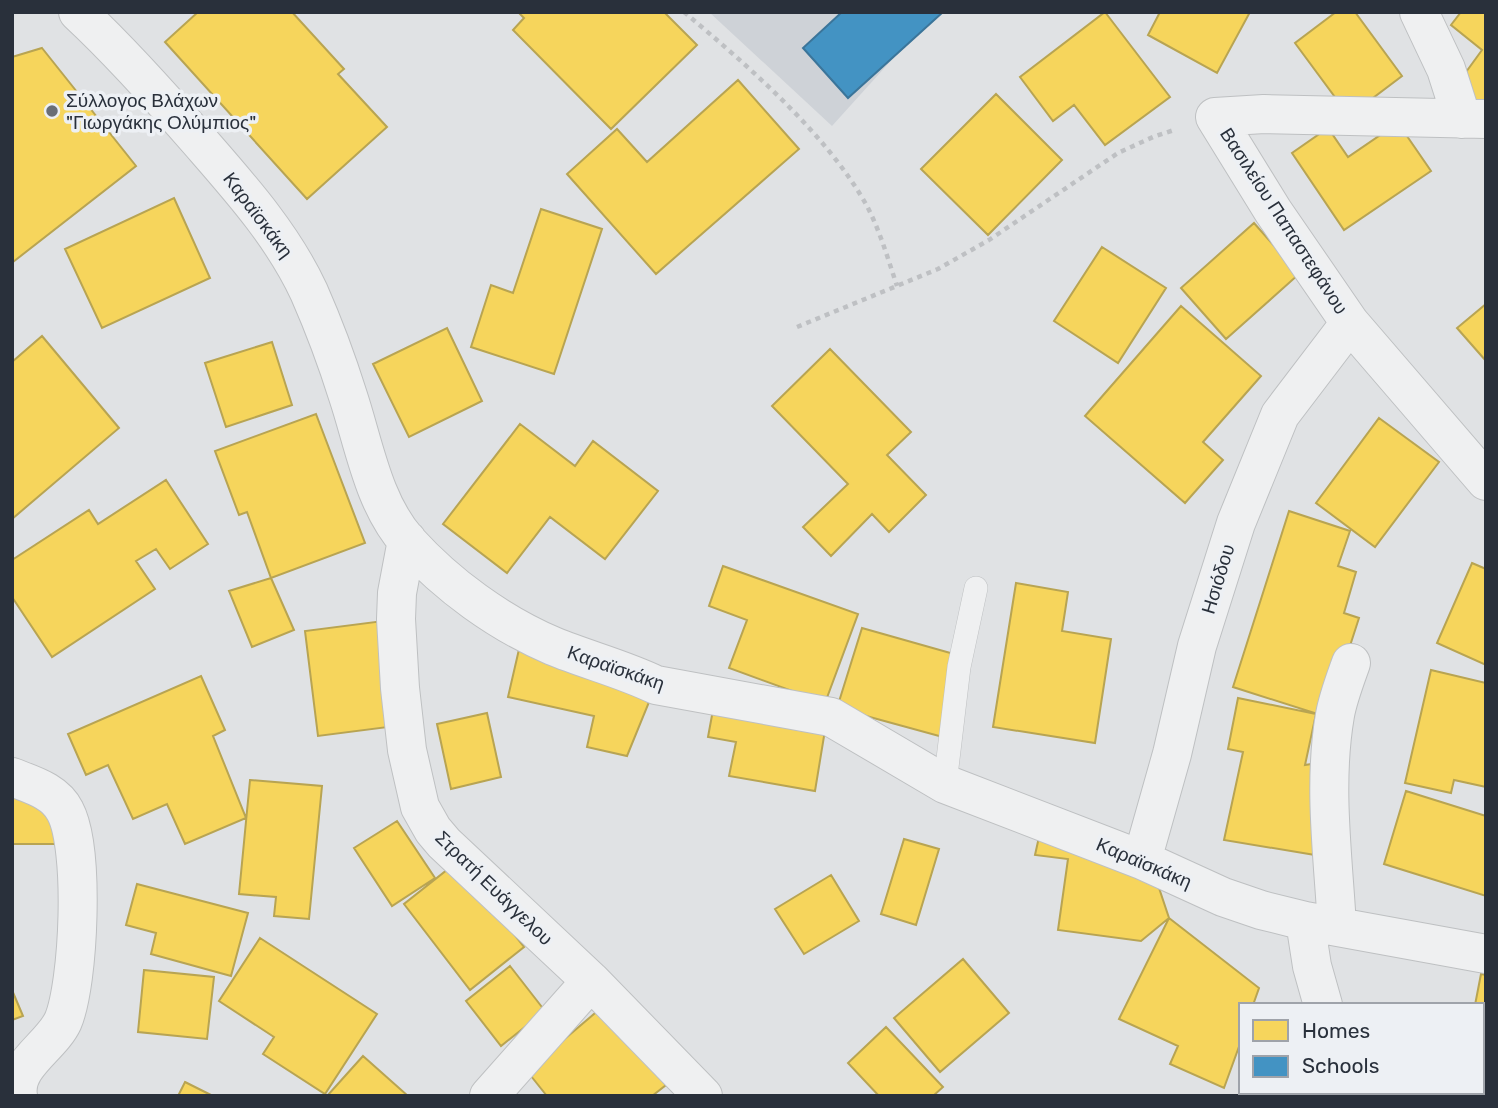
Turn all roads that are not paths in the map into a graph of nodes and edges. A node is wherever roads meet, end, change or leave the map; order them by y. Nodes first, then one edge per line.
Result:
1 (78, 12) edge
2 (1419, 12) edge
3 (1474, 119) edge
4 (1350, 323) junction
5 (1486, 481) edge
6 (407, 540) junction
7 (976, 589) dead end
8 (1351, 663) dead end
9 (12, 778) edge
10 (945, 784) junction
11 (1142, 860) junction
12 (1321, 923) junction
13 (1486, 954) edge
14 (591, 981) junction
15 (1322, 1003) edge
16 (18, 1076) edge
17 (489, 1096) edge
18 (704, 1096) edge

1 - 6 street, Καραϊσκάκη
2 - 3 street
3 - 4 street, Βασιλείου Παπαστεφάνου
4 - 5 street, Βασιλείου Παπαστεφάνου
4 - 11 street, Ησιόδου
6 - 10 street, Καραϊσκάκη
6 - 14 street, Στρατή Ευάγγελου
7 - 10 lane
8 - 12 street
9 - 16 street
10 - 11 street, Καραϊσκάκη
11 - 12 street, Καραϊσκάκη
12 - 13 street, Καραϊσκάκη
12 - 15 street
14 - 17 street
14 - 18 street, Στρατή Ευάγγελου

